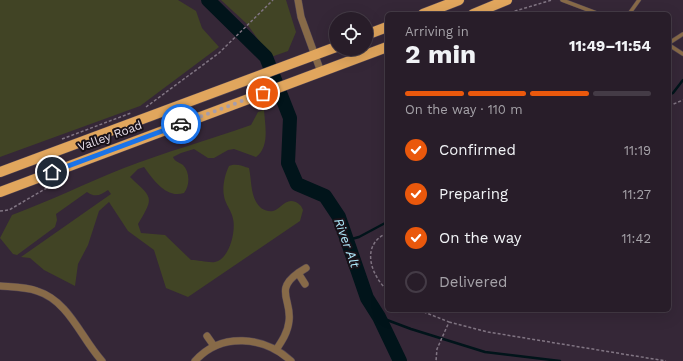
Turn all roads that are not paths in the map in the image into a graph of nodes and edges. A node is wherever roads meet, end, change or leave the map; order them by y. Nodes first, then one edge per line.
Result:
1 (298, 0) edge
2 (459, 0) edge
3 (507, 0) edge
4 (562, 0) edge
5 (639, 0) edge
6 (428, 12) edge
7 (478, 12) edge
8 (593, 12) edge
9 (630, 12) edge
10 (385, 28) edge
11 (373, 32) edge
12 (683, 34) edge
13 (671, 43) edge
14 (671, 45) edge
15 (385, 48) edge
16 (329, 49) edge
17 (683, 54) edge
18 (314, 55) junction
19 (321, 72) junction
20 (0, 172) edge
21 (0, 192) edge
22 (306, 268) dead end
23 (298, 273) junction
24 (304, 284) dead end
25 (0, 286) edge
26 (207, 336) dead end
27 (214, 346) junction
28 (276, 350) junction
29 (102, 361) edge
30 (195, 361) edge
31 (291, 361) edge

1 - 18 street
2 - 6 main road
3 - 7 main road
4 - 8 lane
5 - 9 lane
10 - 11 main road
12 - 13 lane
14 - 17 lane
15 - 19 main road, Valley Road
16 - 18 main road, Valley Road
18 - 19 street
18 - 20 main road, Valley Road
19 - 21 main road, Valley Road
22 - 23 street
23 - 24 street
23 - 28 street
25 - 29 street
26 - 27 street
27 - 28 street
27 - 30 street
28 - 31 street

